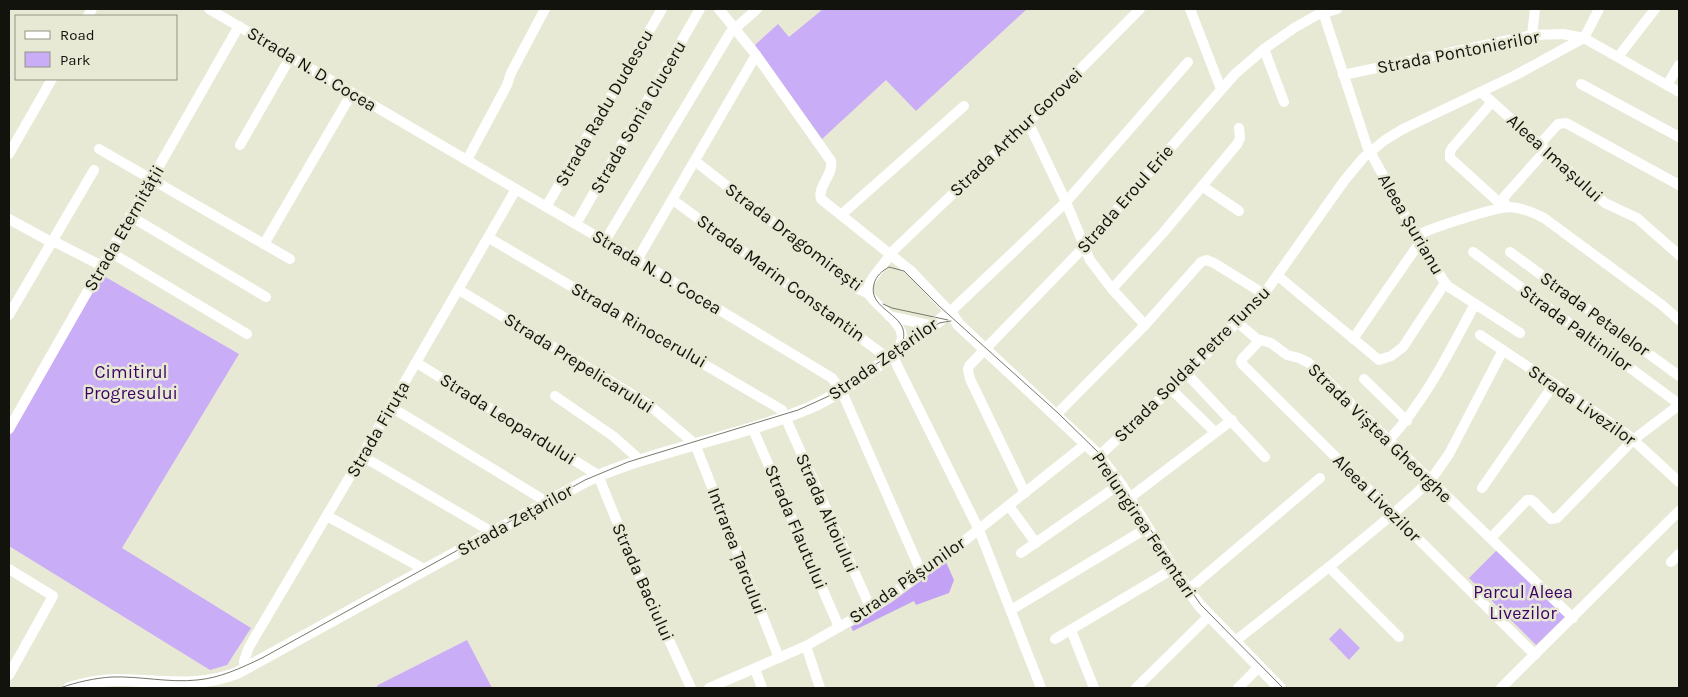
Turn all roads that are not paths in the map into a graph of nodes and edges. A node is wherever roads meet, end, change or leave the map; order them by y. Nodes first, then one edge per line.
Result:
1 (209, 9) edge
2 (544, 9) edge
3 (662, 9) edge
4 (700, 9) edge
5 (719, 9) edge
6 (757, 9) edge
7 (1140, 9) edge
8 (1190, 9) edge
9 (1337, 9) edge
10 (1535, 9) edge
11 (1599, 9) edge
12 (1655, 9) edge
13 (1322, 11) edge
14 (239, 26) junction
15 (734, 28) junction
16 (1532, 35) junction
17 (1584, 38) junction
18 (1264, 49) junction
19 (756, 55) junction
20 (291, 56) junction
21 (1618, 58) junction
22 (1188, 62) dead end
23 (1679, 65) edge
24 (1343, 75) junction
25 (51, 80) edge
26 (1581, 84) dead end
27 (1667, 85) junction
28 (1221, 89) junction
29 (1481, 92) junction
30 (1679, 92) edge
31 (352, 93) junction
32 (1284, 102) dead end
33 (1492, 102) junction
34 (964, 106) dead end
35 (1028, 122) junction
36 (1239, 128) dead end
37 (1679, 137) edge
38 (240, 145) dead end
39 (1542, 148) junction
40 (99, 149) dead end
41 (1370, 152) junction
42 (9, 154) edge
43 (467, 160) junction
44 (694, 162) junction
45 (94, 170) dead end
46 (152, 179) junction
47 (1679, 185) edge
48 (1202, 186) junction
49 (516, 189) junction
50 (673, 200) junction
51 (1066, 202) junction
52 (546, 207) junction
53 (1507, 207) junction
54 (1239, 212) dead end
55 (840, 215) junction
56 (130, 216) junction
57 (9, 219) edge
58 (576, 224) junction
59 (489, 238) junction
60 (1418, 239) junction
61 (51, 242) junction
62 (605, 242) junction
63 (264, 244) junction
64 (1084, 247) junction
65 (110, 252) junction
66 (1472, 252) dead end
67 (1510, 252) dead end
68 (890, 254) junction
69 (1679, 255) edge
70 (290, 259) dead end
71 (637, 260) junction
72 (102, 266) junction
73 (1278, 276) junction
74 (1445, 283) junction
75 (1112, 289) junction
76 (459, 290) junction
77 (868, 293) junction
78 (1264, 294) junction
79 (266, 297) dead end
80 (1475, 304) junction
81 (950, 312) junction
82 (9, 315) edge
83 (889, 316) junction
84 (1679, 320) edge
85 (1237, 322) junction
86 (959, 325) junction
87 (1145, 325) junction
88 (933, 326) junction
89 (1520, 333) dead end
90 (247, 334) dead end
91 (1480, 335) dead end
92 (1353, 338) junction
93 (1260, 340) junction
94 (985, 349) junction
95 (1503, 350) junction
96 (892, 355) junction
97 (417, 363) junction
98 (1187, 374) junction
99 (1679, 376) edge
100 (1364, 379) dead end
101 (1554, 384) junction
102 (1171, 389) junction
103 (841, 391) junction
104 (555, 396) dead end
105 (1679, 405) edge
106 (391, 407) junction
107 (1056, 415) junction
108 (785, 417) junction
109 (1232, 420) junction
110 (1407, 421) junction
111 (752, 427) junction
112 (9, 429) edge
113 (1216, 432) junction
114 (1390, 440) junction
115 (1633, 440) junction
116 (1087, 443) junction
117 (695, 444) junction
118 (362, 456) junction
119 (1099, 456) junction
120 (1265, 457) dead end
121 (640, 460) junction
122 (598, 476) junction
123 (1320, 478) dead end
124 (1430, 481) junction
125 (1679, 482) edge
126 (1120, 484) junction
127 (1482, 488) dead end
128 (1025, 493) junction
129 (1128, 499) junction
130 (547, 502) junction
131 (1009, 506) junction
132 (1679, 511) edge
133 (1393, 514) junction
134 (327, 516) junction
135 (1147, 528) junction
136 (979, 530) junction
137 (492, 532) junction
138 (1491, 538) junction
139 (1036, 543) junction
140 (1021, 553) dead end
141 (1679, 554) edge
142 (1671, 562) dead end
143 (1329, 567) junction
144 (9, 569) edge
145 (424, 569) junction
146 (1173, 569) junction
147 (922, 574) junction
148 (1188, 590) junction
149 (871, 609) junction
150 (1012, 610) junction
151 (1209, 616) junction
152 (1573, 618) junction
153 (839, 628) junction
154 (1071, 630) junction
155 (1400, 637) dead end
156 (1055, 639) dead end
157 (1234, 642) junction
158 (806, 646) junction
159 (1535, 654) junction
160 (779, 658) junction
161 (12, 660) edge
162 (1259, 667) junction
163 (245, 669) junction
164 (755, 669) junction
165 (9, 674) edge
166 (70, 688) edge
167 (691, 688) edge
168 (709, 688) edge
169 (762, 688) edge
170 (820, 688) edge
171 (1042, 688) edge
172 (1094, 688) edge
173 (1136, 688) edge
174 (1238, 688) edge
175 (1280, 688) edge
176 (1501, 688) edge

1 - 14 street, Strada N. D. Cocea
2 - 43 street
3 - 52 street, Strada Radu Dudescu
4 - 58 street, Strada Sonia Cluceru
5 - 15 street, Prelungirea Ferentari
6 - 15 street
7 - 35 street, Strada Arthur Gorovei
8 - 28 street
9 - 13 street, Strada Eroul Erie
10 - 16 street
11 - 17 street
12 - 21 street
13 - 18 street, Strada Eroul Erie
13 - 24 street
14 - 20 street, Strada N. D. Cocea
14 - 46 street, Strada Eternității
15 - 19 street, Prelungirea Ferentari
15 - 62 street
16 - 17 street, Strada Pontonierilor
16 - 24 street, Strada Pontonierilor
17 - 21 street, Strada Pontonierilor
17 - 29 street, Strada Soldat Petre Tunsu
18 - 28 street, Strada Eroul Erie
18 - 32 street
19 - 44 street
19 - 55 street, Prelungirea Ferentari
20 - 31 street, Strada N. D. Cocea
20 - 38 street
21 - 27 street, Strada Pontonierilor
22 - 51 street
23 - 27 street
24 - 41 street
25 - 42 street
26 - 37 street
27 - 30 street, Strada Pontonierilor
28 - 64 street, Strada Eroul Erie
29 - 33 street, Aleea Imașului
29 - 41 street, Strada Soldat Petre Tunsu
31 - 43 street, Strada N. D. Cocea
31 - 63 street
33 - 39 street, Aleea Imașului
33 - 53 street
34 - 55 street
35 - 51 street
35 - 68 street, Strada Arthur Gorovei
36 - 48 street
39 - 47 street
39 - 53 street
39 - 69 street, Aleea Imașului
40 - 46 street
41 - 60 street, Aleea Șurianu
41 - 73 street, Strada Soldat Petre Tunsu
43 - 49 street, Strada N. D. Cocea
44 - 50 street
44 - 77 street, Strada Dragomirești
45 - 61 street
46 - 56 street, Strada Eternității
46 - 63 street
48 - 54 street
48 - 75 street
49 - 52 street, Strada N. D. Cocea
49 - 59 street, Strada Firuța
50 - 71 street
50 - 96 street, Strada Marin Constantin
51 - 64 street
51 - 81 street
52 - 58 street, Strada N. D. Cocea
53 - 60 street
53 - 84 street
55 - 68 street, Prelungirea Ferentari
56 - 65 street, Strada Eternității
56 - 79 street
57 - 61 street
58 - 62 street, Strada N. D. Cocea
59 - 76 street, Strada Firuța
59 - 108 street, Strada Rinocerului
60 - 74 street, Aleea Șurianu
60 - 92 street
61 - 72 street
61 - 82 street
62 - 71 street, Strada N. D. Cocea
63 - 70 street
64 - 75 street
64 - 94 street, Strada Eroul Erie
65 - 72 street, Strada Eternității
65 - 90 street
66 - 105 street, Strada Paltinilor
67 - 99 street, Strada Petalelor
68 - 77 street, Strada Arthur Gorovei
68 - 81 street, Prelungirea Ferentari
71 - 103 street, Strada N. D. Cocea
72 - 112 street, Strada Eternității
73 - 78 street, Strada Soldat Petre Tunsu
73 - 92 street
74 - 80 street
74 - 92 street, Aleea Șurianu
75 - 87 street
76 - 97 street, Strada Firuța
76 - 117 street, Strada Prepelicarului
77 - 83 street, Strada Dragomirești
78 - 85 street, Strada Soldat Petre Tunsu
78 - 87 street
80 - 89 street
80 - 110 street
81 - 86 main road, Prelungirea Ferentari
81 - 88 main road, Strada Zețarilor
83 - 88 street
83 - 96 street, Strada Dragomirești
85 - 93 street, Strada Viștea Gheorghe
85 - 98 street, Strada Soldat Petre Tunsu
86 - 88 main road
86 - 94 main road, Prelungirea Ferentari
87 - 107 street
88 - 96 main road, Strada Zețarilor
91 - 95 street, Strada Livezilor
93 - 114 street, Strada Viștea Gheorghe
93 - 133 street, Aleea Livezilor
94 - 107 main road, Prelungirea Ferentari
94 - 128 street, Strada Eroul Erie
95 - 101 street, Strada Livezilor
95 - 124 street
96 - 103 main road, Strada Zețarilor
96 - 136 street, Strada Marin Constantin
97 - 106 street, Strada Firuța
97 - 122 street, Strada Leopardului
98 - 102 street, Strada Soldat Petre Tunsu
98 - 109 street
100 - 110 street
101 - 115 street, Strada Livezilor
101 - 127 street
102 - 113 street
102 - 119 street, Strada Soldat Petre Tunsu
103 - 108 main road, Strada Zețarilor
103 - 147 street, Strada N. D. Cocea
104 - 121 street
105 - 115 street
106 - 118 street, Strada Firuța
106 - 130 street
107 - 116 main road, Prelungirea Ferentari
108 - 111 main road, Strada Zețarilor
108 - 149 street, Strada Altoiului
109 - 113 street
109 - 120 street
110 - 114 street
111 - 117 main road, Strada Zețarilor
111 - 153 street, Strada Flautului
113 - 129 street
114 - 124 street, Strada Viștea Gheorghe
115 - 125 street, Strada Livezilor
115 - 138 street
116 - 119 main road, Prelungirea Ferentari
116 - 128 street, Strada Pășunilor
117 - 121 main road, Strada Zețarilor
117 - 160 street, Intrarea Țarcului
118 - 134 street, Strada Firuța
118 - 137 street
119 - 126 main road, Prelungirea Ferentari
121 - 122 main road, Strada Zețarilor
122 - 130 main road, Strada Zețarilor
122 - 167 street, Strada Baciului
123 - 148 street
124 - 133 street
124 - 138 street, Strada Viștea Gheorghe
126 - 129 main road, Prelungirea Ferentari
126 - 139 street
128 - 131 street, Strada Pășunilor
129 - 135 main road, Prelungirea Ferentari
130 - 137 main road, Strada Zețarilor
131 - 136 street, Strada Pășunilor
131 - 139 street
132 - 152 street
133 - 143 street
133 - 159 street, Aleea Livezilor
134 - 145 street
134 - 163 street, Strada Firuța
135 - 146 main road, Prelungirea Ferentari
135 - 150 street
136 - 147 street, Strada Pășunilor
136 - 150 street, Strada Marin Constantin
137 - 145 main road, Strada Zețarilor
138 - 152 street
139 - 140 street
141 - 142 street
143 - 155 street
143 - 157 street
144 - 161 street
145 - 163 main road, Strada Zețarilor
146 - 148 main road, Prelungirea Ferentari
146 - 154 street
147 - 149 street, Strada Pășunilor
148 - 151 main road, Prelungirea Ferentari
149 - 153 street, Strada Pășunilor
150 - 171 street, Strada Marin Constantin
151 - 157 main road, Prelungirea Ferentari
151 - 173 street
152 - 159 street
153 - 158 street, Strada Pășunilor
154 - 156 street
154 - 172 street
157 - 162 main road, Prelungirea Ferentari
158 - 160 street, Strada Pășunilor
158 - 170 street
159 - 176 street
160 - 164 street, Strada Pășunilor
161 - 165 street
162 - 174 street
162 - 175 main road, Prelungirea Ferentari
163 - 166 main road, Strada Zețarilor
164 - 168 street, Strada Pășunilor
164 - 169 street

